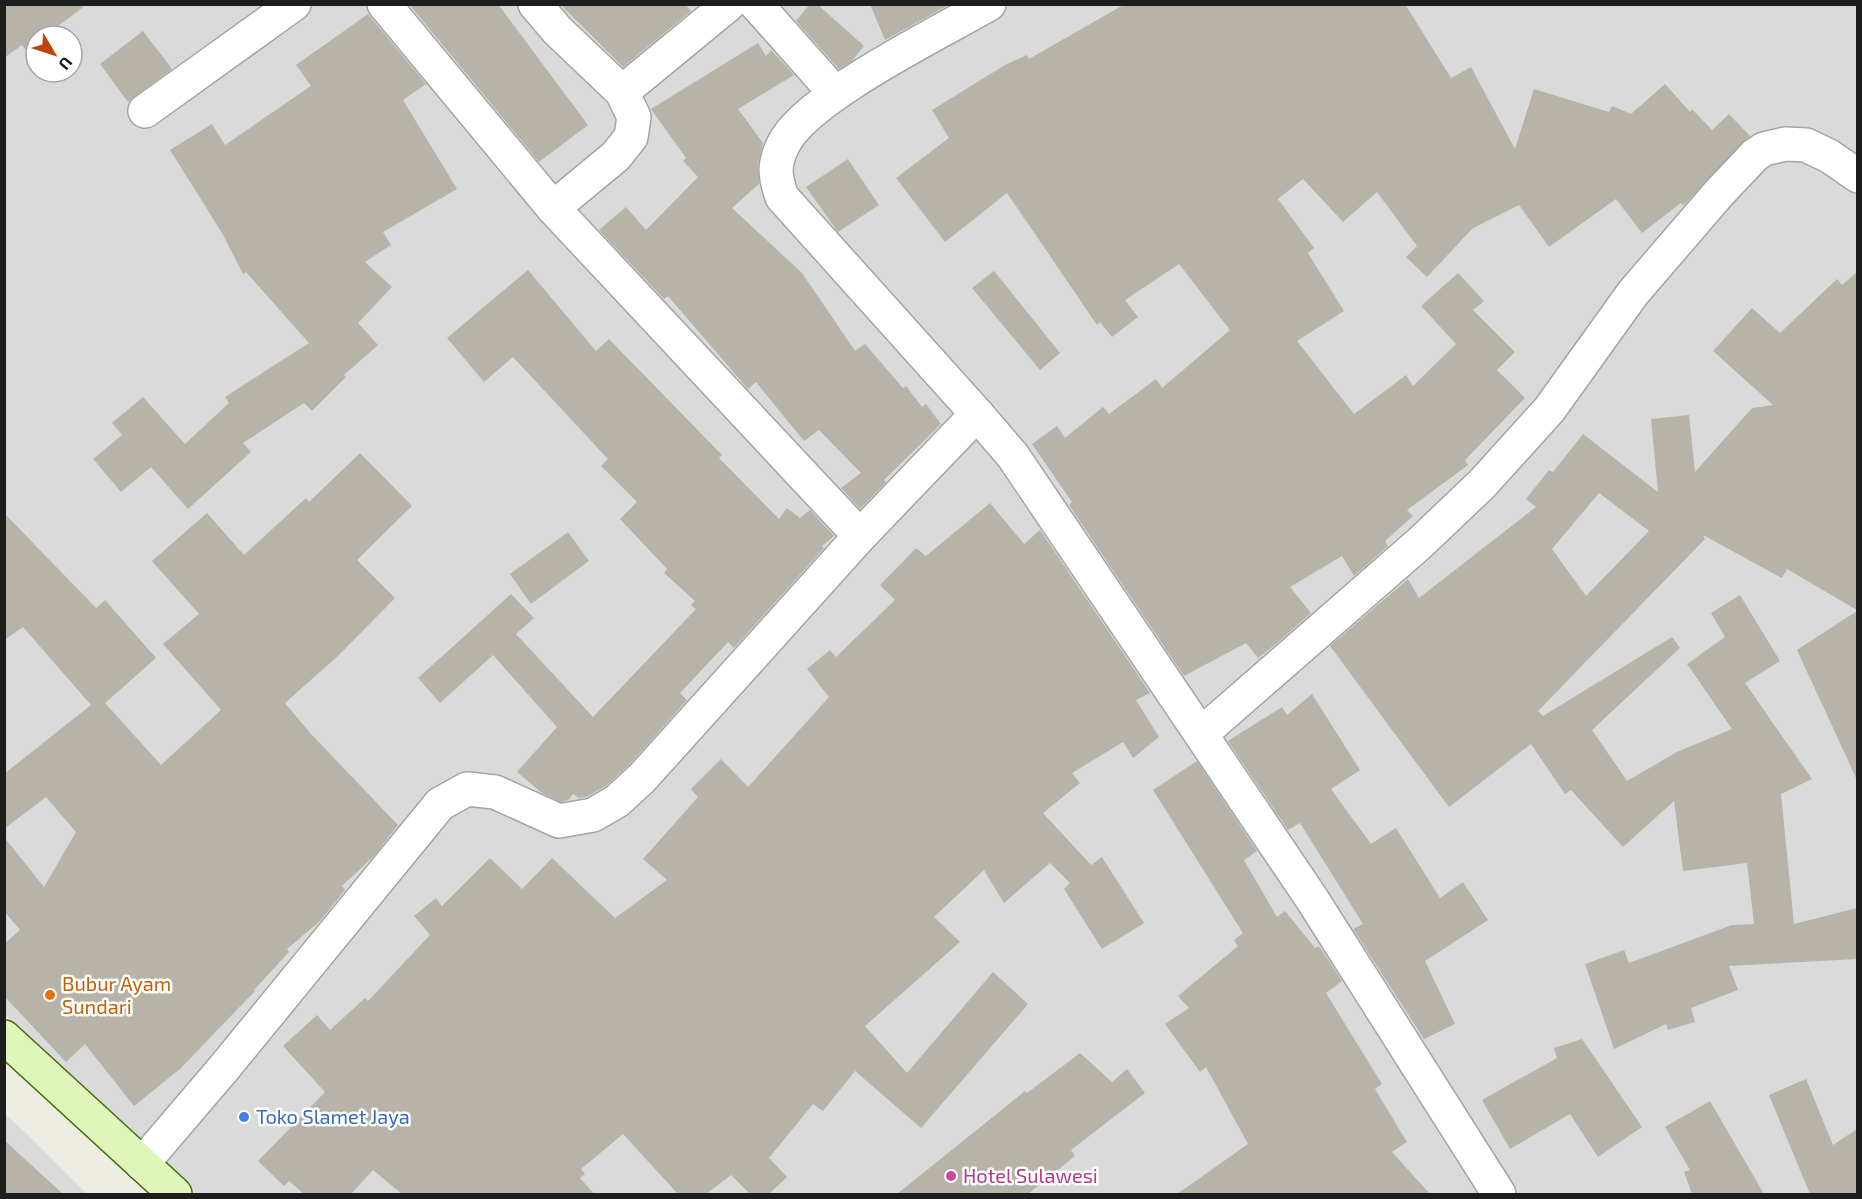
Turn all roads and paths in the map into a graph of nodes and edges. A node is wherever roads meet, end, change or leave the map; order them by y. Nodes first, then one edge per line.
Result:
1 (294, 4) edge
2 (384, 4) edge
3 (535, 4) edge
4 (729, 4) edge
5 (756, 4) edge
6 (989, 4) edge
7 (622, 92) junction
8 (835, 93) junction
9 (145, 111) dead end
10 (1857, 176) edge
11 (553, 208) junction
12 (977, 414) junction
13 (860, 536) junction
14 (1201, 734) junction
15 (4, 1037) edge
16 (142, 1164) junction
17 (175, 1194) edge
18 (1499, 1194) edge

1 - 9 street
2 - 11 street
3 - 7 street
4 - 7 street
5 - 8 street
6 - 8 street
7 - 11 street
8 - 12 street
10 - 14 street
11 - 13 street
12 - 13 street
12 - 14 street
13 - 16 street
14 - 18 street
15 - 16 main road
16 - 17 main road

